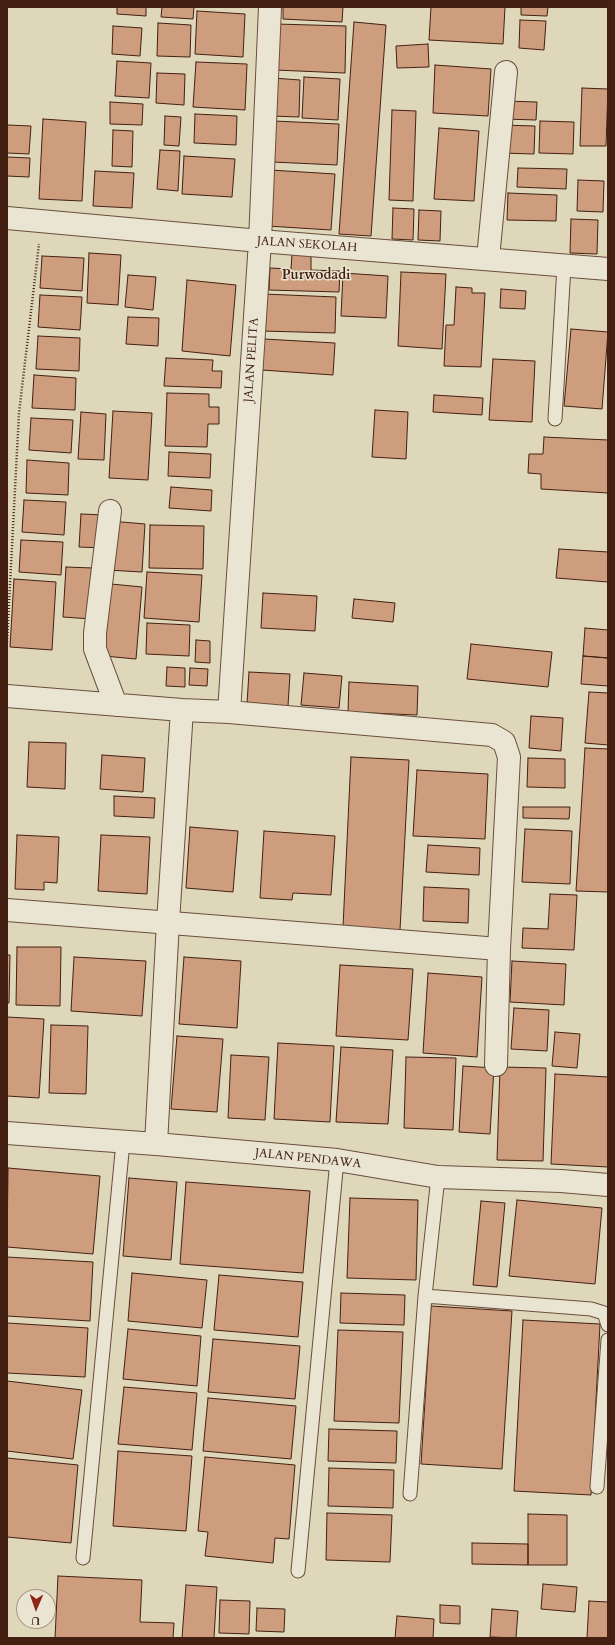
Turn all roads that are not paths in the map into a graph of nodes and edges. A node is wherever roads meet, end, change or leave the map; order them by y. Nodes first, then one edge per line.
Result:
1 (270, 7) edge
2 (506, 72) dead end
3 (7, 218) edge
4 (260, 241) junction
5 (488, 258) junction
6 (564, 266) junction
7 (608, 269) edge
8 (556, 419) dead end
9 (110, 510) dead end
10 (7, 696) edge
11 (116, 705) junction
12 (182, 710) junction
13 (229, 712) junction
14 (7, 910) edge
15 (168, 922) junction
16 (499, 949) junction
17 (496, 1065) dead end
18 (7, 1133) edge
19 (123, 1142) junction
20 (156, 1144) junction
21 (337, 1160) junction
22 (438, 1177) junction
23 (608, 1185) edge
24 (425, 1296) junction
25 (608, 1325) edge
26 (608, 1340) edge
27 (597, 1487) dead end
28 (410, 1494) dead end
29 (83, 1558) dead end
30 (298, 1571) dead end

1 - 4 street, JALAN PELITA
2 - 5 street
3 - 4 street, JALAN SEKOLAH
4 - 5 street, JALAN SEKOLAH
4 - 13 street, JALAN PELITA
5 - 6 street, JALAN SEKOLAH
6 - 7 street, JALAN SEKOLAH
6 - 8 lane
9 - 11 street
10 - 11 street
11 - 12 street
12 - 13 street
12 - 15 street
13 - 16 street
14 - 15 street
15 - 16 street
15 - 20 street
16 - 17 street
18 - 19 street, JALAN PENDAWA
19 - 20 street, JALAN PENDAWA
19 - 29 lane
20 - 21 street, JALAN PENDAWA
21 - 22 street, JALAN PENDAWA
21 - 30 lane
22 - 23 street, JALAN PENDAWA
22 - 24 lane
24 - 25 lane
24 - 28 lane
26 - 27 lane

